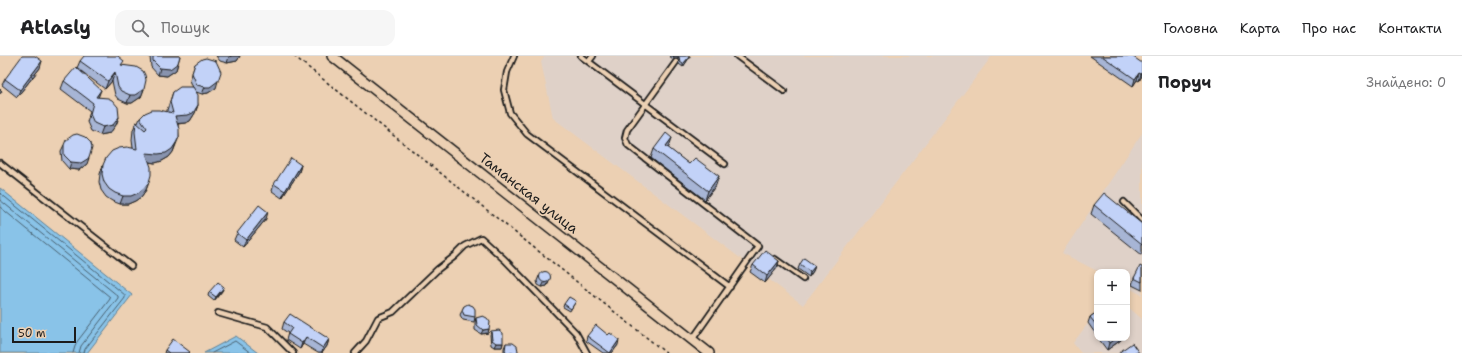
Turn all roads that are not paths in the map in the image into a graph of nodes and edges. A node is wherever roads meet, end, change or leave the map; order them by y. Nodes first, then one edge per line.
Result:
1 (332, 56) edge
2 (514, 56) edge
3 (581, 56) edge
4 (593, 56) edge
5 (738, 56) edge
6 (589, 61) junction
7 (676, 62) dead end
8 (784, 91) dead end
9 (645, 104) junction
10 (0, 163) edge
11 (725, 164) dead end
12 (1124, 202) dead end
13 (1142, 220) edge
14 (758, 246) junction
15 (764, 251) edge
16 (771, 255) edge
17 (131, 266) dead end
18 (803, 279) dead end
19 (730, 287) junction
20 (218, 313) dead end
21 (692, 340) junction
22 (293, 353) edge
23 (355, 353) edge
24 (587, 353) edge
25 (709, 353) edge

1 - 21 street, Таманская улица
2 - 19 lane
3 - 6 lane
4 - 6 lane
5 - 8 lane
6 - 9 lane
7 - 9 lane
9 - 11 lane
9 - 14 lane
10 - 17 lane
12 - 13 lane
14 - 15 lane
14 - 19 lane
16 - 18 lane
19 - 21 lane
20 - 22 lane
21 - 25 street, Таманская улица
23 - 24 lane

